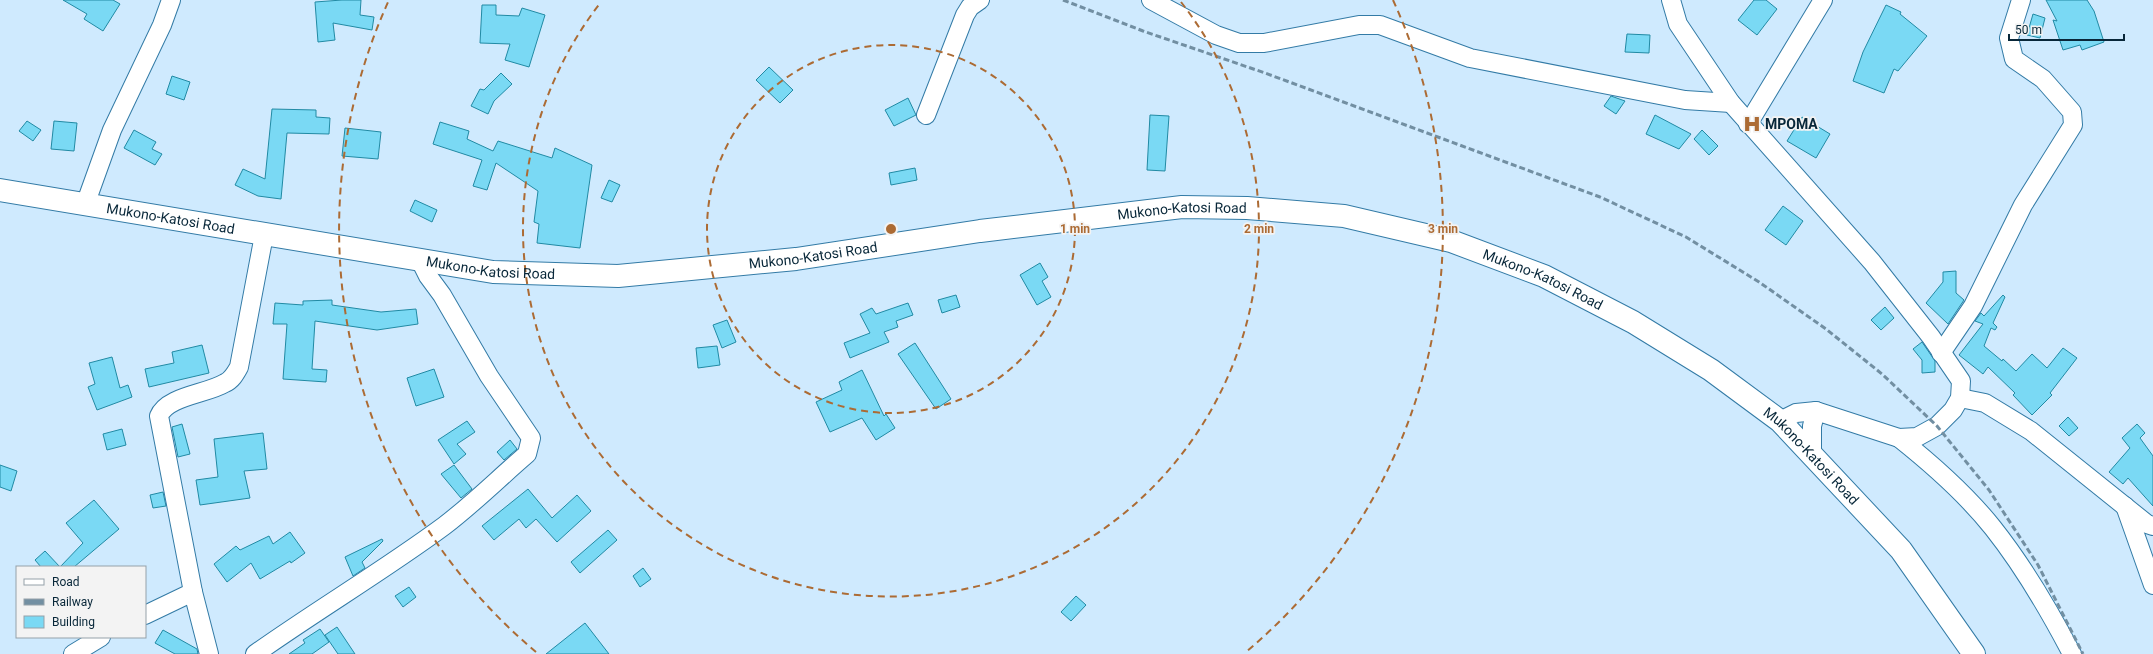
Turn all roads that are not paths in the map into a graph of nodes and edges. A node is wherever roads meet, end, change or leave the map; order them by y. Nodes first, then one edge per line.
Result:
1 (171, 0) edge
2 (980, 0) edge
3 (1151, 0) edge
4 (1671, 0) edge
5 (1823, 0) edge
6 (2021, 0) edge
7 (1731, 103) junction
8 (926, 115) dead end
9 (1748, 124) junction
10 (0, 190) edge
11 (85, 205) junction
12 (264, 235) junction
13 (420, 260) junction
14 (1942, 353) junction
15 (1960, 398) junction
16 (1816, 411) junction
17 (1780, 421) junction
18 (1899, 438) junction
19 (1812, 454) junction
20 (2125, 506) junction
21 (2153, 526) edge
22 (2153, 585) edge
23 (193, 592) junction
24 (146, 615) edge
25 (99, 638) edge
26 (73, 654) edge
27 (208, 654) edge
28 (255, 654) edge
29 (1974, 654) edge
30 (2072, 654) edge

1 - 11 street
2 - 8 street
3 - 7 street
4 - 7 street
5 - 9 street
6 - 14 street
7 - 9 street
9 - 14 street
10 - 11 main road, Mukono-Katosi Road
11 - 12 main road, Mukono-Katosi Road
12 - 13 main road, Mukono-Katosi Road
12 - 23 street
13 - 17 main road, Mukono-Katosi Road
13 - 28 street
14 - 15 street
15 - 18 street
15 - 20 street
16 - 17 street
16 - 18 street
16 - 19 street
17 - 19 main road, Mukono-Katosi Road
18 - 30 street
19 - 29 main road, Mukono-Katosi Road
20 - 21 street
20 - 22 street
23 - 24 street
23 - 27 street
25 - 26 street

